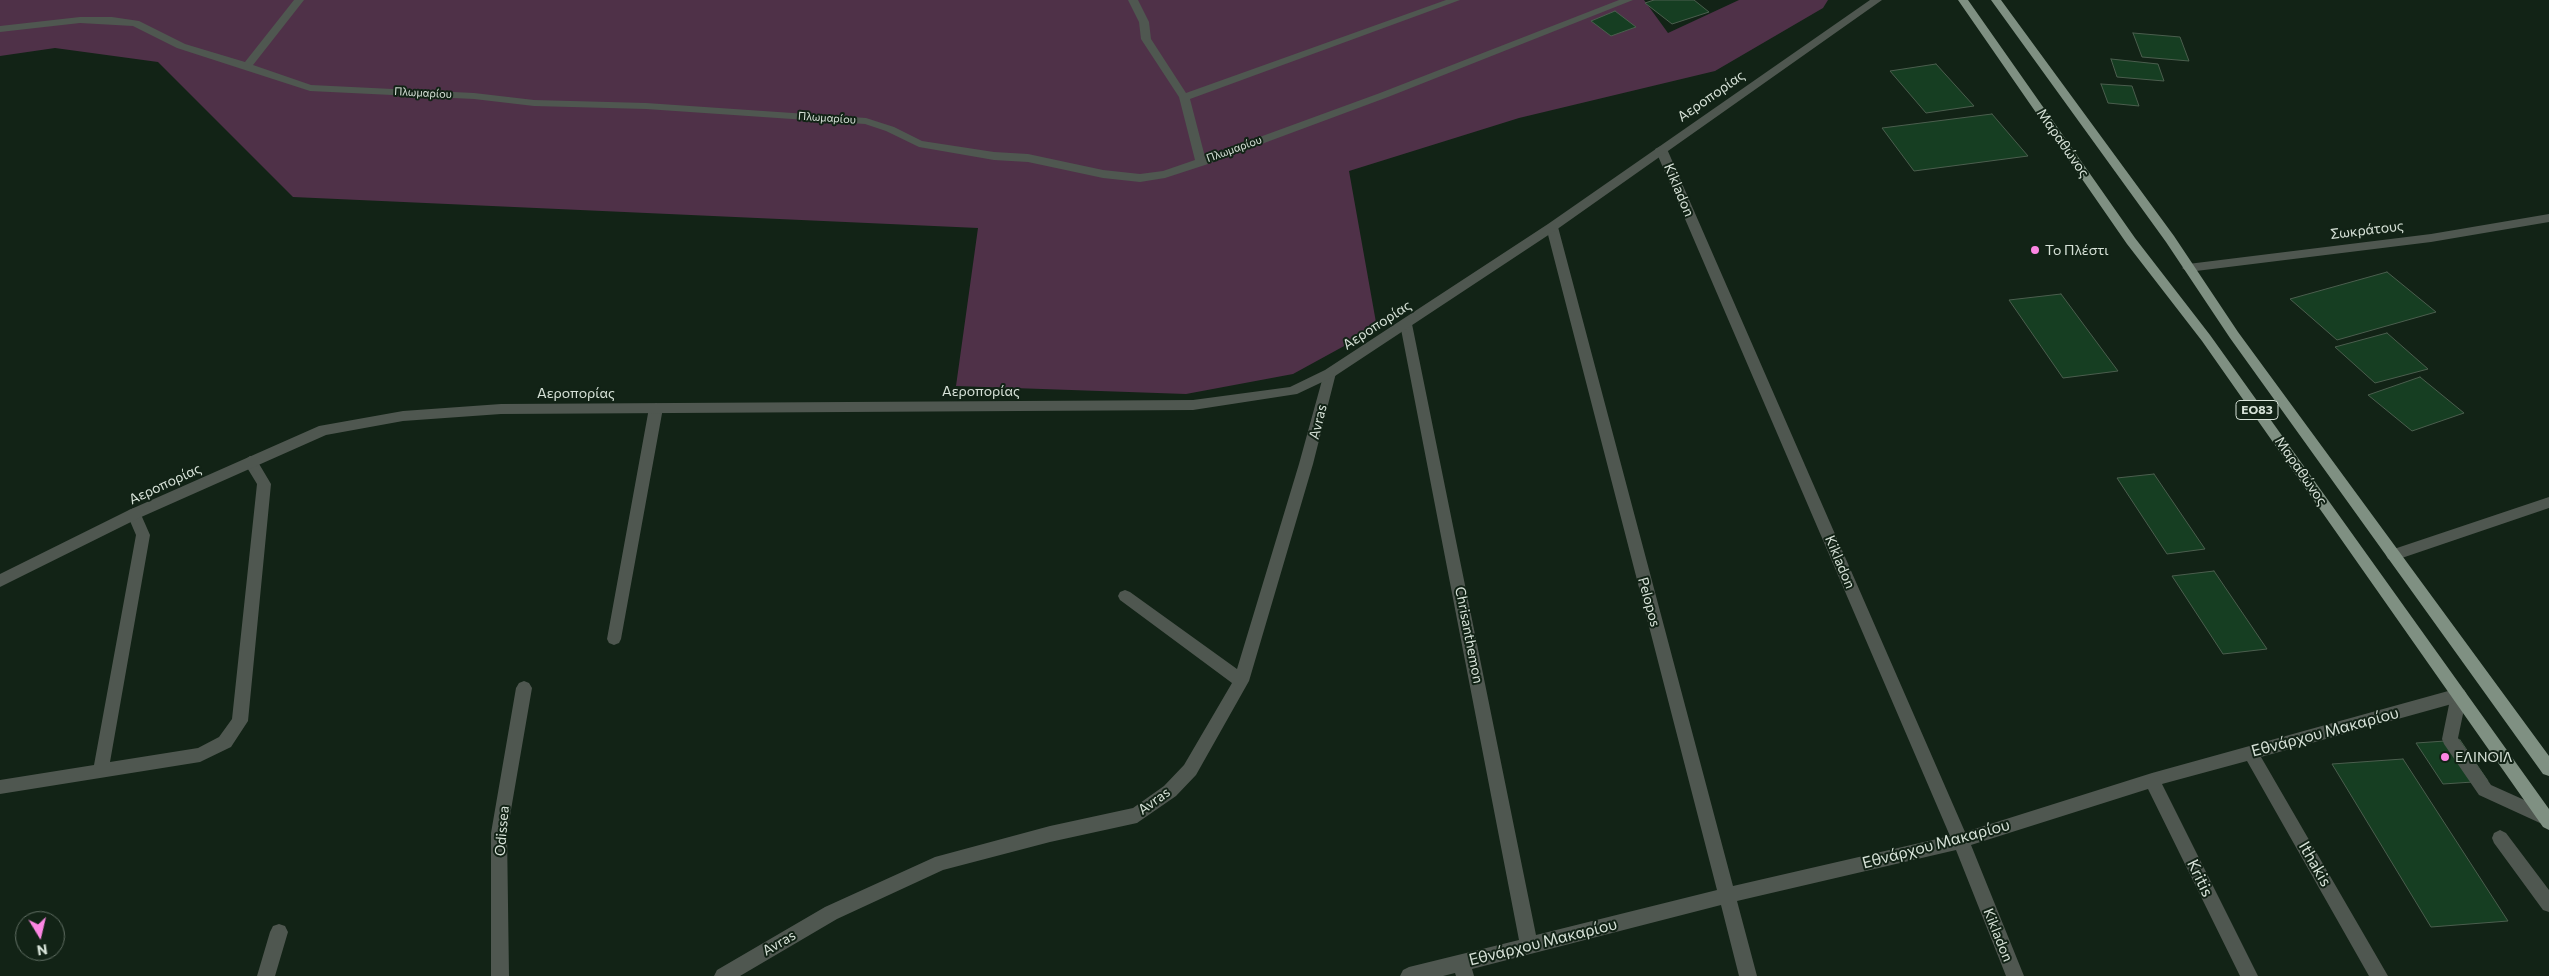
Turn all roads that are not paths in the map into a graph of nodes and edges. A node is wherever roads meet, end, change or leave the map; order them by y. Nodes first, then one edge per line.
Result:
1 (299, 0) edge
2 (1133, 0) edge
3 (1455, 0) edge
4 (1628, 0) edge
5 (1877, 0) edge
6 (1963, 0) edge
7 (1998, 1) edge
8 (0, 29) edge
9 (246, 66) junction
10 (1184, 97) junction
11 (1661, 149) junction
12 (1201, 162) junction
13 (2549, 218) edge
14 (1552, 227) junction
15 (2188, 268) junction
16 (1406, 324) junction
17 (1330, 373) junction
18 (656, 408) junction
19 (250, 461) junction
20 (2549, 502) edge
21 (134, 514) junction
22 (2393, 555) junction
23 (0, 580) edge
24 (1125, 596) dead end
25 (614, 639) dead end
26 (1241, 681) junction
27 (524, 688) dead end
28 (2459, 695) junction
29 (2250, 752) junction
30 (2549, 770) edge
31 (100, 772) junction
32 (2152, 780) junction
33 (0, 787) edge
34 (2548, 820) edge
35 (2500, 838) dead end
36 (1961, 841) junction
37 (1725, 896) junction
38 (2549, 904) edge
39 (279, 932) dead end
40 (1530, 946) junction
41 (1463, 969) edge
42 (266, 976) edge
43 (500, 976) edge
44 (723, 976) edge
45 (1409, 976) edge
46 (1748, 976) edge
47 (2015, 976) edge
48 (2249, 976) edge
49 (2379, 976) edge

1 - 9 street
2 - 10 street
3 - 10 street
4 - 12 street, Πλωμαρίου
5 - 11 street, Αεροπορίας
6 - 28 main road, Μαραθώνος / ΕΟ83
7 - 15 main road, Μαραθώνος / ΕΟ83
8 - 9 street, Πλωμαρίου
9 - 12 street, Πλωμαρίου
10 - 12 street
11 - 14 street, Αεροπορίας
11 - 36 street, Kikladon
13 - 15 street, Σωκράτους
14 - 16 street, Αεροπορίας
14 - 37 street, Pelopos
15 - 22 main road, Μαραθώνος / ΕΟ83
16 - 17 street, Αεροπορίας
16 - 40 street, Chrisanthemon
17 - 18 street, Αεροπορίας
17 - 26 street, Avras
18 - 19 street, Αεροπορίας
18 - 25 street
19 - 21 street, Αεροπορίας
19 - 31 street
20 - 22 street
21 - 23 street, Αεροπορίας
21 - 31 street
22 - 30 main road, Μαραθώνος / ΕΟ83
24 - 26 street
26 - 44 street, Avras
27 - 43 street, Odissea
28 - 29 street, Εθνάρχου Μακαρίου
28 - 34 main road, Μαραθώνος / ΕΟ83
28 - 34 street
29 - 32 street, Εθνάρχου Μακαρίου
29 - 49 street, Ithakis
31 - 33 street
32 - 36 street, Εθνάρχου Μακαρίου
32 - 48 street, Kritis
35 - 38 street
36 - 37 street, Εθνάρχου Μακαρίου
36 - 47 street, Kikladon
37 - 40 street, Εθνάρχου Μακαρίου
37 - 46 street, Pelopos
39 - 42 street
40 - 41 street, Εθνάρχου Μακαρίου
41 - 45 street, Εθνάρχου Μακαρίου

